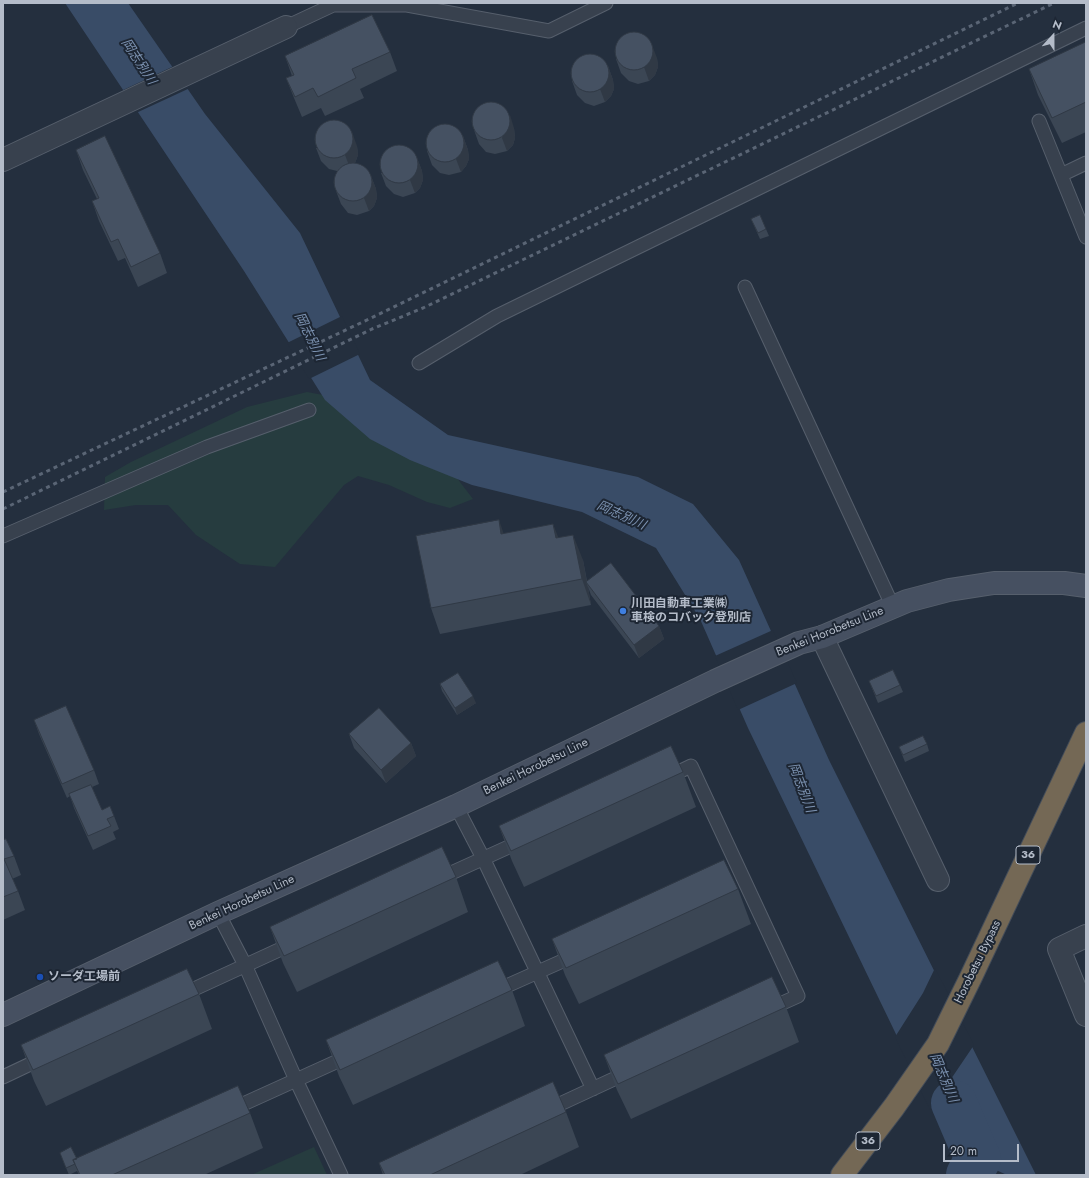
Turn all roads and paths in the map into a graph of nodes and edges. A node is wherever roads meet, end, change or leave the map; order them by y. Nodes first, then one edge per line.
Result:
1 (606, 3) edge
2 (333, 4) edge
3 (286, 27) joint
4 (1086, 28) edge
5 (1039, 121) dead end
6 (3, 160) edge
7 (1086, 163) edge
8 (1061, 175) junction
9 (1086, 238) edge
10 (745, 287) dead end
11 (419, 362) dead end
12 (309, 410) dead end
13 (3, 536) edge
14 (1086, 586) edge
15 (893, 607) junction
16 (822, 637) junction
17 (1086, 733) edge
18 (655, 782) edge
19 (456, 806) junction
20 (533, 836) edge
21 (483, 858) junction
22 (938, 880) dead end
23 (426, 884) edge
24 (218, 913) junction
25 (1086, 936) edge
26 (303, 939) edge
27 (586, 950) edge
28 (246, 965) junction
29 (537, 972) junction
30 (478, 998) edge
31 (167, 1001) edge
32 (3, 1015) edge
33 (756, 1015) edge
34 (1086, 1015) edge
35 (362, 1050) edge
36 (53, 1054) edge
37 (642, 1066) edge
38 (3, 1077) edge
39 (296, 1080) junction
40 (592, 1089) junction
41 (219, 1115) edge
42 (536, 1115) edge
43 (341, 1175) edge
44 (842, 1175) edge

1 - 2 lane
2 - 3 lane
3 - 6 street
4 - 11 lane
5 - 8 lane
7 - 8 lane
8 - 9 lane
10 - 15 lane
12 - 13 lane
14 - 15 main road, Benkei Horobetsu Line
15 - 16 main road, Benkei Horobetsu Line
16 - 19 main road, Benkei Horobetsu Line
16 - 22 street
17 - 44 highway, Horobetsu Bypass / 36
18 - 33 lane
19 - 21 lane
19 - 24 main road, Benkei Horobetsu Line
20 - 21 lane
21 - 23 lane
21 - 29 lane
24 - 28 lane
24 - 32 main road, Benkei Horobetsu Line
25 - 34 street
26 - 28 lane
27 - 29 lane
28 - 31 lane
28 - 39 lane
29 - 30 lane
29 - 40 lane
35 - 39 lane
36 - 38 lane
37 - 40 lane
39 - 41 lane
39 - 43 lane
40 - 42 lane

